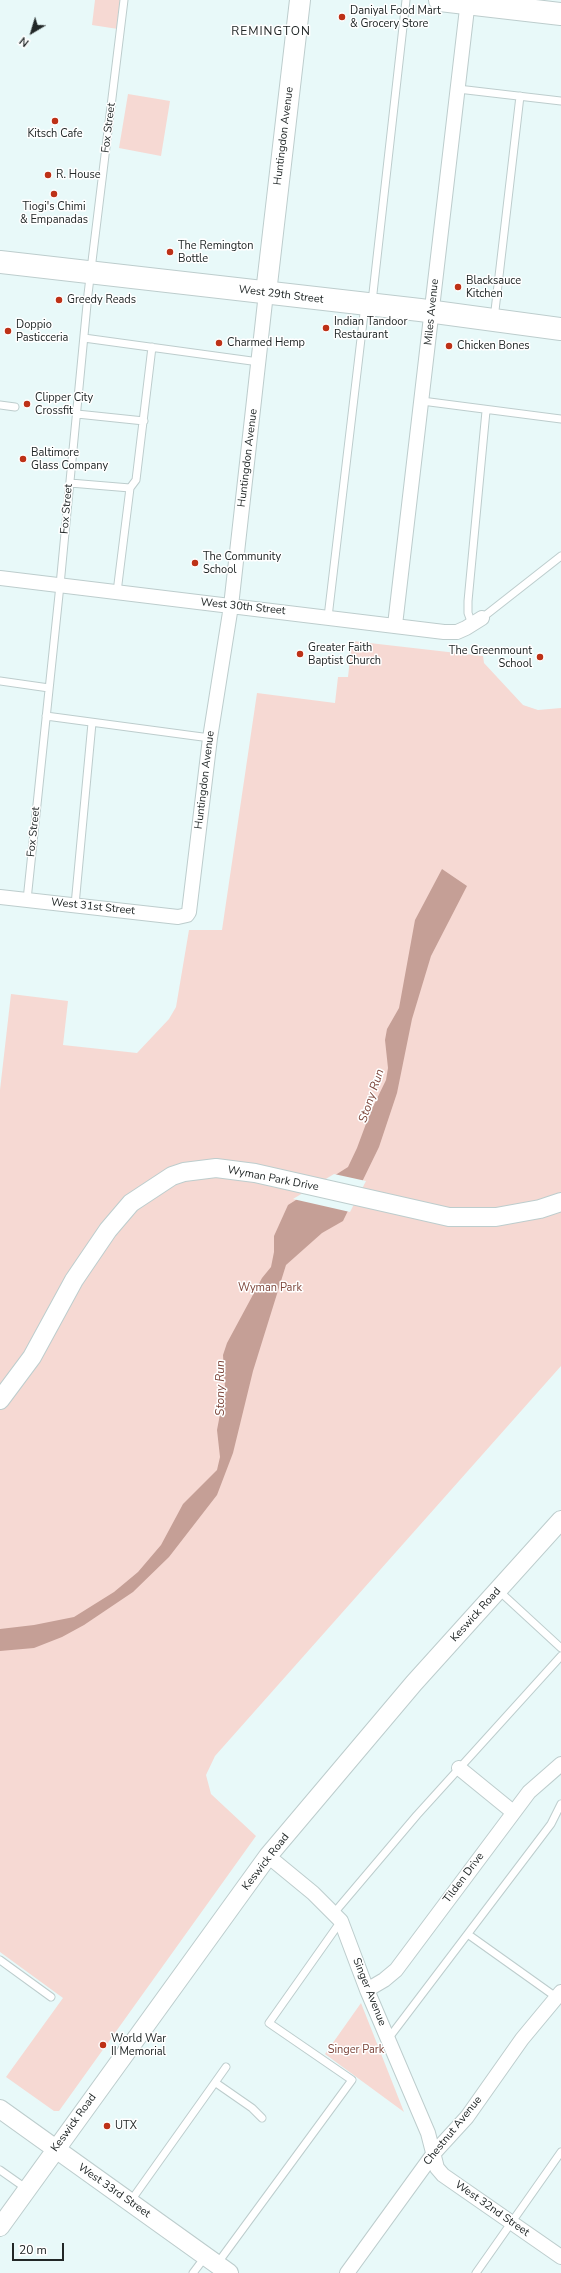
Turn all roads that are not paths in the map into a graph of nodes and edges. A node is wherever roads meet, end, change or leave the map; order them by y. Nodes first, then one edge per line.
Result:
1 (124, 0) edge
2 (300, 0) edge
3 (406, 0) edge
4 (440, 0) edge
5 (468, 2) edge
6 (561, 14) edge
7 (458, 89) junction
8 (520, 96) junction
9 (561, 101) edge
10 (0, 262) edge
11 (91, 272) junction
12 (266, 293) junction
13 (368, 305) junction
14 (432, 312) junction
15 (494, 320) junction
16 (561, 329) edge
17 (84, 338) junction
18 (152, 347) junction
19 (259, 362) junction
20 (422, 402) junction
21 (0, 405) edge
22 (15, 407) dead end
23 (486, 411) junction
24 (76, 414) junction
25 (561, 419) edge
26 (144, 421) junction
27 (70, 483) junction
28 (130, 488) junction
29 (561, 556) edge
30 (0, 578) edge
31 (60, 585) junction
32 (117, 592) junction
33 (231, 606) junction
34 (328, 617) junction
35 (477, 621) junction
36 (395, 625) junction
37 (0, 681) edge
38 (49, 688) junction
39 (46, 716) junction
40 (92, 723) junction
41 (210, 738) junction
42 (0, 897) edge
43 (27, 900) junction
44 (75, 905) junction
45 (187, 915) joint
46 (561, 1202) edge
47 (0, 1400) edge
48 (561, 1520) edge
49 (498, 1590) junction
50 (561, 1648) edge
51 (561, 1656) edge
52 (561, 1764) edge
53 (460, 1768) junction
54 (561, 1804) edge
55 (513, 1812) junction
56 (268, 1856) junction
57 (338, 1917) junction
58 (469, 1934) junction
59 (0, 1960) edge
60 (367, 1990) junction
61 (559, 1995) edge
62 (51, 1997) dead end
63 (388, 2039) junction
64 (226, 2067) dead end
65 (216, 2083) junction
66 (0, 2109) edge
67 (262, 2118) dead end
68 (55, 2149) junction
69 (561, 2152) edge
70 (434, 2153) junction
71 (0, 2170) edge
72 (27, 2189) junction
73 (130, 2202) junction
74 (510, 2223) junction
75 (0, 2227) edge
76 (561, 2257) edge
77 (217, 2264) edge
78 (193, 2273) edge
79 (347, 2273) edge
80 (476, 2273) edge

1 - 11 lane, Fox Street
2 - 12 main road, Huntingdon Avenue
3 - 13 lane
4 - 5 main road
5 - 6 main road
5 - 7 street, Miles Avenue
7 - 8 lane
7 - 14 street, Miles Avenue
8 - 9 lane
8 - 15 lane
10 - 11 main road, West 29th Street
11 - 12 main road, West 29th Street
11 - 17 lane, Fox Street
12 - 13 main road, West 29th Street
12 - 19 street, Huntingdon Avenue
13 - 14 main road, West 29th Street
13 - 34 lane
14 - 15 main road, West 29th Street
14 - 20 street, Miles Avenue
15 - 16 main road, West 29th Street
17 - 18 lane
17 - 24 lane, Fox Street
18 - 19 lane
18 - 26 lane
19 - 33 street, Huntingdon Avenue
20 - 23 lane
20 - 36 street, Miles Avenue
21 - 22 lane
23 - 25 lane
23 - 35 lane
24 - 26 lane
24 - 27 lane, Fox Street
26 - 28 lane
27 - 28 lane
27 - 31 lane, Fox Street
28 - 32 lane
29 - 35 lane
30 - 31 street, West 30th Street
31 - 32 street, West 30th Street
31 - 38 lane, Fox Street
32 - 33 street, West 30th Street
33 - 34 street, West 30th Street
33 - 41 street, Huntingdon Avenue
34 - 36 street, West 30th Street
35 - 36 street, West 30th Street
37 - 38 lane
38 - 39 lane, Fox Street
39 - 40 lane
39 - 43 lane, Fox Street
40 - 41 lane
40 - 44 lane
41 - 45 street, Huntingdon Avenue
42 - 43 street, West 31st Street
43 - 44 street, West 31st Street
44 - 45 street, West 31st Street
46 - 47 street, Wyman Park Drive
48 - 49 street, Keswick Road
49 - 50 lane
49 - 56 street, Keswick Road
51 - 53 lane
52 - 55 street, Tilden Drive
53 - 55 street
53 - 57 lane
54 - 58 lane
55 - 60 street, Tilden Drive
56 - 57 street, Singer Avenue
56 - 68 street, Keswick Road
57 - 60 street, Singer Avenue
57 - 77 lane
58 - 61 lane
58 - 63 lane
59 - 62 lane
60 - 63 street, Singer Avenue
61 - 70 street, Chestnut Avenue
63 - 70 street, Singer Avenue
64 - 65 lane
65 - 67 lane
65 - 73 lane
66 - 68 street, West 33rd Street
68 - 72 street, Keswick Road
68 - 73 street, West 33rd Street
69 - 74 lane
70 - 74 street, West 32nd Street
70 - 79 street, Chestnut Avenue
71 - 72 lane
72 - 75 street, Keswick Road
73 - 77 street, West 33rd Street
74 - 76 street, West 32nd Street
74 - 80 lane
77 - 78 lane

